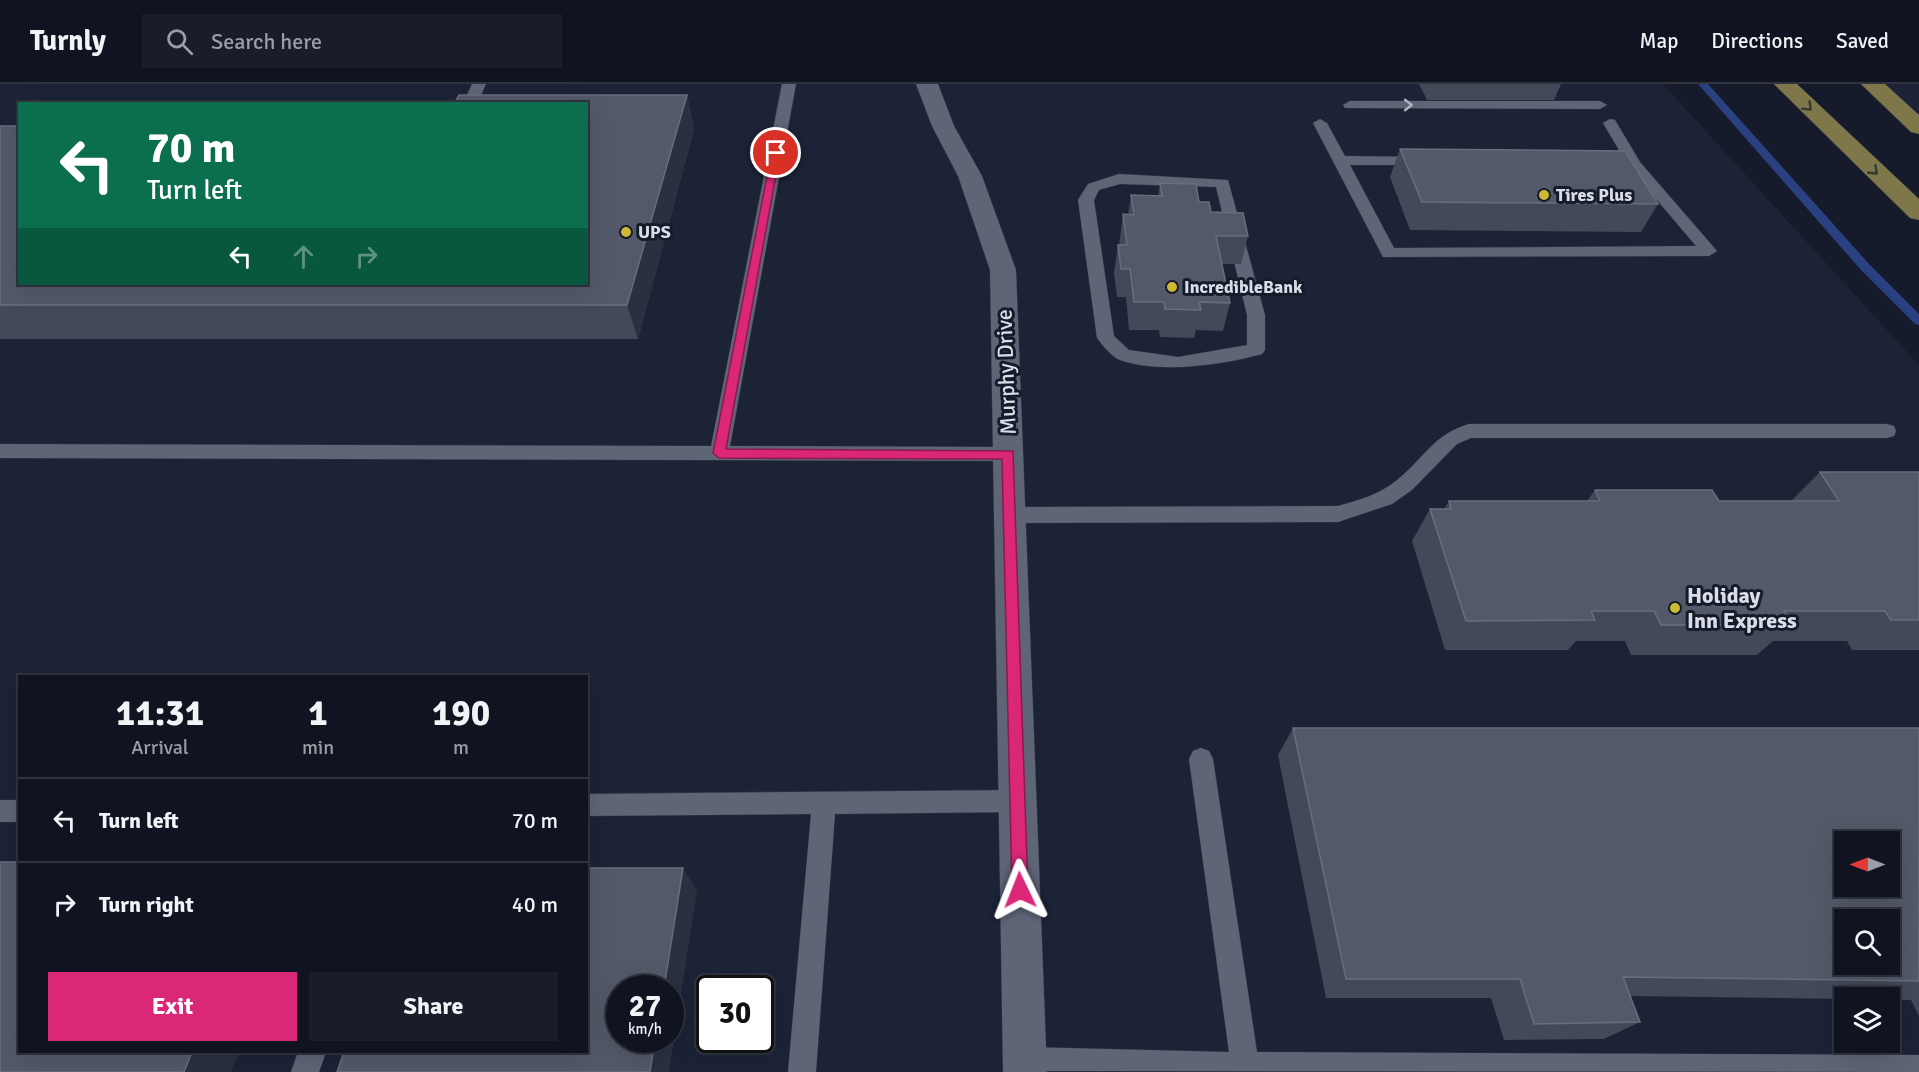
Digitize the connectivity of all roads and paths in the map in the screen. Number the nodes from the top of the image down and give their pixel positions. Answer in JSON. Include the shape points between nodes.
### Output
{"nodes":[{"id":1,"x":479,"y":84,"type":"edge"},
{"id":2,"x":789,"y":84,"type":"edge"},
{"id":3,"x":927,"y":84,"type":"edge"},
{"id":4,"x":1785,"y":84,"type":"edge"},
{"id":5,"x":1872,"y":84,"type":"edge"},
{"id":6,"x":471,"y":102,"type":"edge"},
{"id":7,"x":1350,"y":105,"type":"dead end"},
{"id":8,"x":1600,"y":105,"type":"dead end"},
{"id":9,"x":1320,"y":123,"type":"dead end"},
{"id":10,"x":1610,"y":123,"type":"dead end"},
{"id":11,"x":1919,"y":127,"type":"edge"},
{"id":12,"x":1338,"y":160,"type":"junction"},
{"id":13,"x":1445,"y":161,"type":"edge"},
{"id":14,"x":1119,"y":179,"type":"joint"},
{"id":15,"x":1919,"y":213,"type":"edge"},
{"id":16,"x":1887,"y":431,"type":"dead end"},
{"id":17,"x":0,"y":451,"type":"edge"},
{"id":18,"x":719,"y":453,"type":"junction"},
{"id":19,"x":1008,"y":454,"type":"junction"},
{"id":20,"x":1010,"y":515,"type":"junction"},
{"id":21,"x":1201,"y":759,"type":"dead end"},
{"id":22,"x":1018,"y":801,"type":"junction"},
{"id":23,"x":824,"y":802,"type":"junction"},
{"id":24,"x":588,"y":805,"type":"edge"},
{"id":25,"x":0,"y":811,"type":"edge"},
{"id":26,"x":18,"y":811,"type":"edge"},
{"id":27,"x":312,"y":1053,"type":"edge"},
{"id":28,"x":1025,"y":1067,"type":"edge"},
{"id":29,"x":1245,"y":1069,"type":"edge"},
{"id":30,"x":1919,"y":1069,"type":"edge"},
{"id":31,"x":305,"y":1072,"type":"edge"},
{"id":32,"x":802,"y":1072,"type":"edge"}],
"edges":[{"from":1,"to":6,"type":"lane"},
{"from":2,"to":18,"type":"lane"},
{"from":3,"to":19,"type":"street","name":"Murphy Drive","via":[[943,126],[970,176],[1003,270]]},
{"from":4,"to":15,"type":"main road","one_way":true},
{"from":5,"to":11,"type":"main road"},
{"from":7,"to":8,"type":"lane","one_way":true},
{"from":9,"to":12,"type":"lane"},
{"from":10,"to":12,"type":"lane","via":[[1628,164],[1709,251],[1389,253]]},
{"from":12,"to":13,"type":"lane"},
{"from":14,"to":14,"type":"lane","via":[[1093,186],[1086,200],[1106,338],[1124,355],[1178,363],[1256,350],[1256,315],[1223,183]]},
{"from":16,"to":20,"type":"lane","via":[[1469,431],[1450,439],[1405,485],[1385,499],[1338,514]]},
{"from":17,"to":18,"type":"lane"},
{"from":18,"to":19,"type":"lane"},
{"from":19,"to":20,"type":"street","name":"Murphy Drive"},
{"from":20,"to":22,"type":"street","name":"Murphy Drive"},
{"from":21,"to":29,"type":"lane"},
{"from":22,"to":23,"type":"lane"},
{"from":22,"to":28,"type":"street","name":"Murphy Drive"},
{"from":23,"to":24,"type":"lane"},
{"from":23,"to":32,"type":"lane"},
{"from":25,"to":26,"type":"lane"},
{"from":27,"to":31,"type":"lane"},
{"from":28,"to":29,"type":"lane"},
{"from":29,"to":30,"type":"lane"}]}
